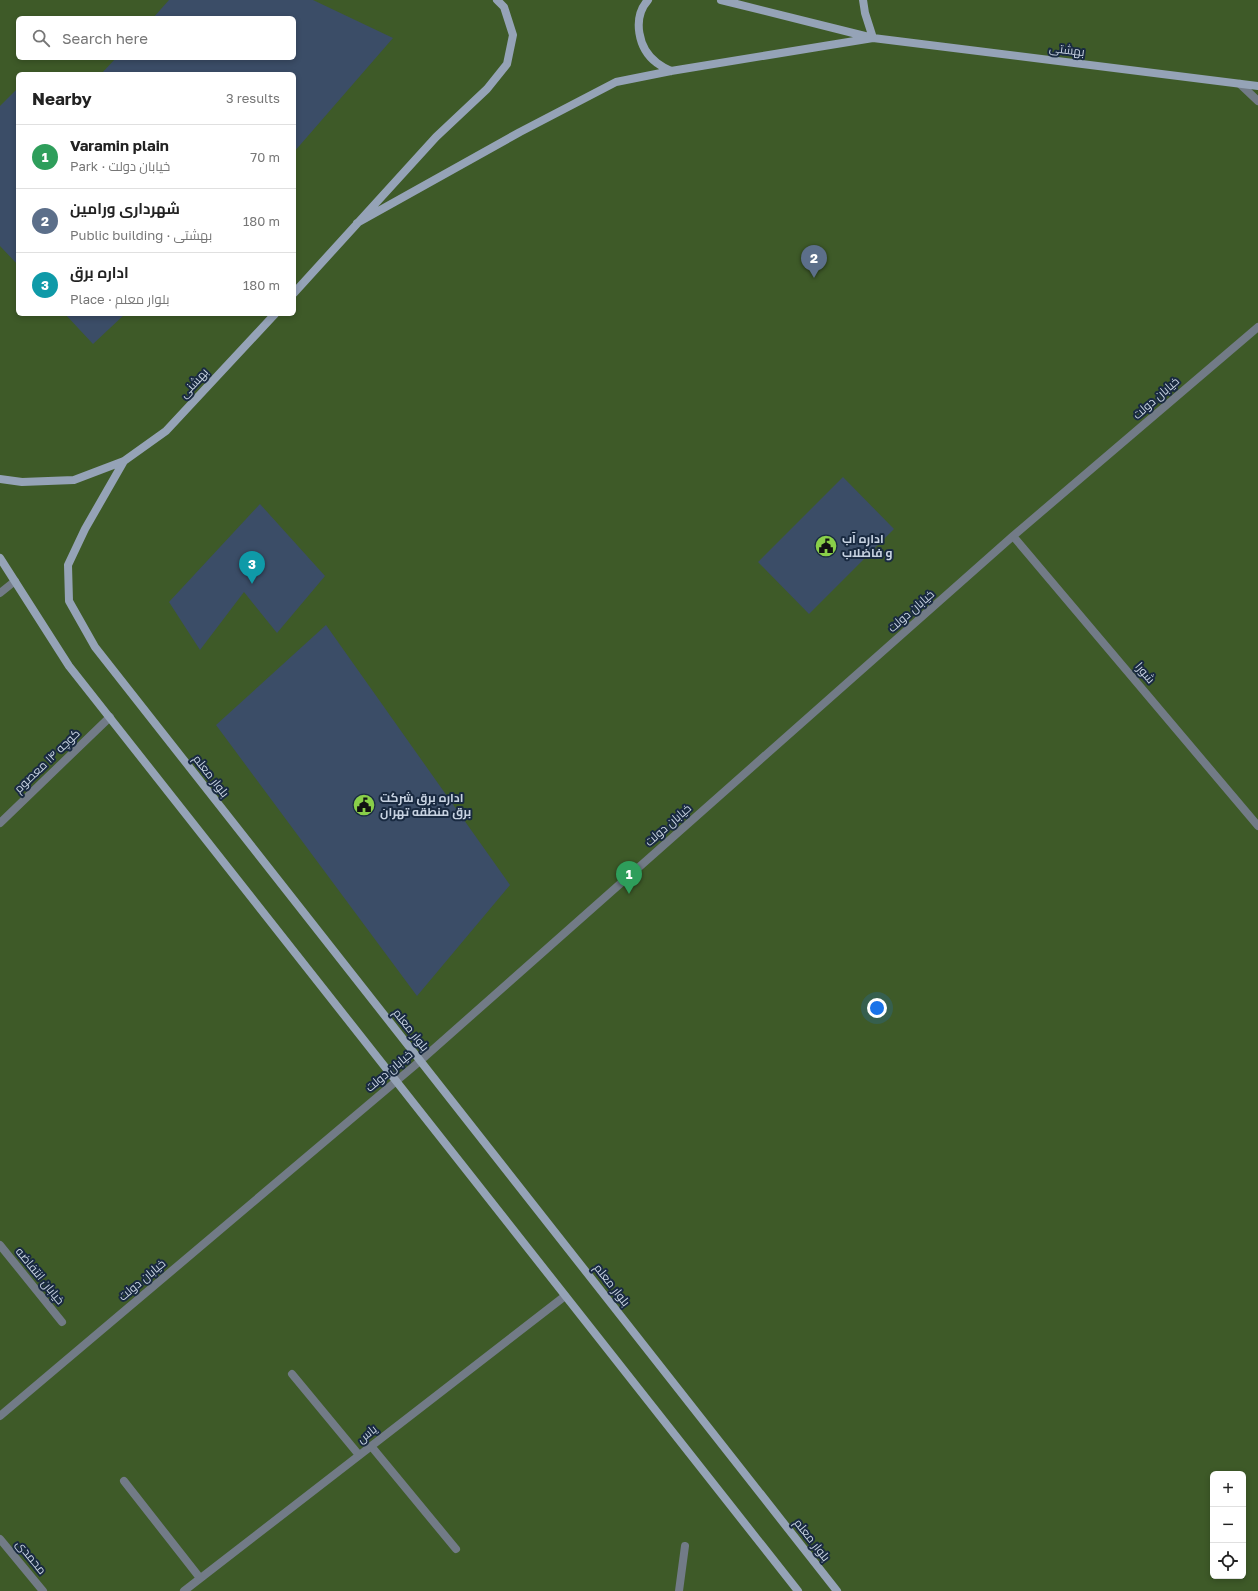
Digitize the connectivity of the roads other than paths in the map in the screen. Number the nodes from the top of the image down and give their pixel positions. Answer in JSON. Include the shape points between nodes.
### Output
{"nodes":[{"id":1,"x":497,"y":0,"type":"edge"},
{"id":2,"x":648,"y":0,"type":"edge"},
{"id":3,"x":721,"y":0,"type":"edge"},
{"id":4,"x":863,"y":0,"type":"edge"},
{"id":5,"x":873,"y":38,"type":"junction"},
{"id":6,"x":671,"y":71,"type":"junction"},
{"id":7,"x":1240,"y":84,"type":"junction"},
{"id":8,"x":1258,"y":86,"type":"edge"},
{"id":9,"x":1258,"y":101,"type":"edge"},
{"id":10,"x":357,"y":223,"type":"junction"},
{"id":11,"x":296,"y":291,"type":"edge"},
{"id":12,"x":273,"y":316,"type":"edge"},
{"id":13,"x":1258,"y":327,"type":"edge"},
{"id":14,"x":124,"y":461,"type":"junction"},
{"id":15,"x":0,"y":480,"type":"edge"},
{"id":16,"x":1014,"y":536,"type":"junction"},
{"id":17,"x":0,"y":558,"type":"edge"},
{"id":18,"x":15,"y":581,"type":"junction"},
{"id":19,"x":0,"y":593,"type":"edge"},
{"id":20,"x":110,"y":717,"type":"junction"},
{"id":21,"x":0,"y":822,"type":"edge"},
{"id":22,"x":1258,"y":826,"type":"edge"},
{"id":23,"x":420,"y":1061,"type":"junction"},
{"id":24,"x":396,"y":1081,"type":"junction"},
{"id":25,"x":0,"y":1245,"type":"edge"},
{"id":26,"x":565,"y":1296,"type":"junction"},
{"id":27,"x":62,"y":1322,"type":"dead end"},
{"id":28,"x":292,"y":1374,"type":"dead end"},
{"id":29,"x":0,"y":1416,"type":"edge"},
{"id":30,"x":371,"y":1446,"type":"junction"},
{"id":31,"x":359,"y":1455,"type":"junction"},
{"id":32,"x":124,"y":1481,"type":"dead end"},
{"id":33,"x":0,"y":1538,"type":"edge"},
{"id":34,"x":685,"y":1546,"type":"dead end"},
{"id":35,"x":456,"y":1549,"type":"dead end"},
{"id":36,"x":200,"y":1578,"type":"junction"},
{"id":37,"x":43,"y":1591,"type":"edge"},
{"id":38,"x":184,"y":1591,"type":"edge"},
{"id":39,"x":678,"y":1591,"type":"edge"},
{"id":40,"x":798,"y":1591,"type":"edge"},
{"id":41,"x":837,"y":1591,"type":"edge"}],
"edges":[{"from":1,"to":10,"type":"main road","via":[[504,8],[513,35],[507,64],[487,89],[436,136]]},
{"from":2,"to":6,"type":"main road","via":[[639,18],[639,35],[645,51],[656,63]]},
{"from":3,"to":5,"type":"main road"},
{"from":4,"to":5,"type":"main road"},
{"from":5,"to":6,"type":"main road"},
{"from":5,"to":7,"type":"main road","name":"بهشتی"},
{"from":6,"to":10,"type":"main road","via":[[616,82]]},
{"from":7,"to":8,"type":"main road","name":"بهشتی"},
{"from":7,"to":9,"type":"street"},
{"from":10,"to":11,"type":"main road"},
{"from":12,"to":14,"type":"main road","name":"بهشنی","via":[[166,431]]},
{"from":13,"to":16,"type":"street","name":"خیابان دولت"},
{"from":14,"to":15,"type":"main road","via":[[74,480]]},
{"from":14,"to":23,"type":"main road","name":"بلوار معلم","via":[[68,564],[69,601],[95,647]]},
{"from":16,"to":22,"type":"street","name":"شورا"},
{"from":16,"to":23,"type":"street","name":"خیابان دولت"},
{"from":17,"to":18,"type":"main road"},
{"from":18,"to":19,"type":"street"},
{"from":18,"to":20,"type":"main road","via":[[69,666]]},
{"from":20,"to":21,"type":"street","name":"کوچه ۱۴ معصوم"},
{"from":20,"to":24,"type":"main road"},
{"from":23,"to":24,"type":"street","name":"خیابان دولت"},
{"from":23,"to":41,"type":"main road","name":"بلوار معلم"},
{"from":24,"to":26,"type":"main road"},
{"from":24,"to":29,"type":"street","name":"خیابان دولت"},
{"from":25,"to":27,"type":"street","name":"خیابان انتفاضه"},
{"from":26,"to":30,"type":"street","name":"یاس"},
{"from":26,"to":40,"type":"main road"},
{"from":28,"to":31,"type":"street"},
{"from":30,"to":31,"type":"street","name":"یاس"},
{"from":30,"to":35,"type":"street"},
{"from":31,"to":36,"type":"street","name":"یاس"},
{"from":32,"to":36,"type":"street"},
{"from":33,"to":37,"type":"street","name":"محمدی"},
{"from":34,"to":39,"type":"street"},
{"from":36,"to":38,"type":"street","name":"یاس"}]}
